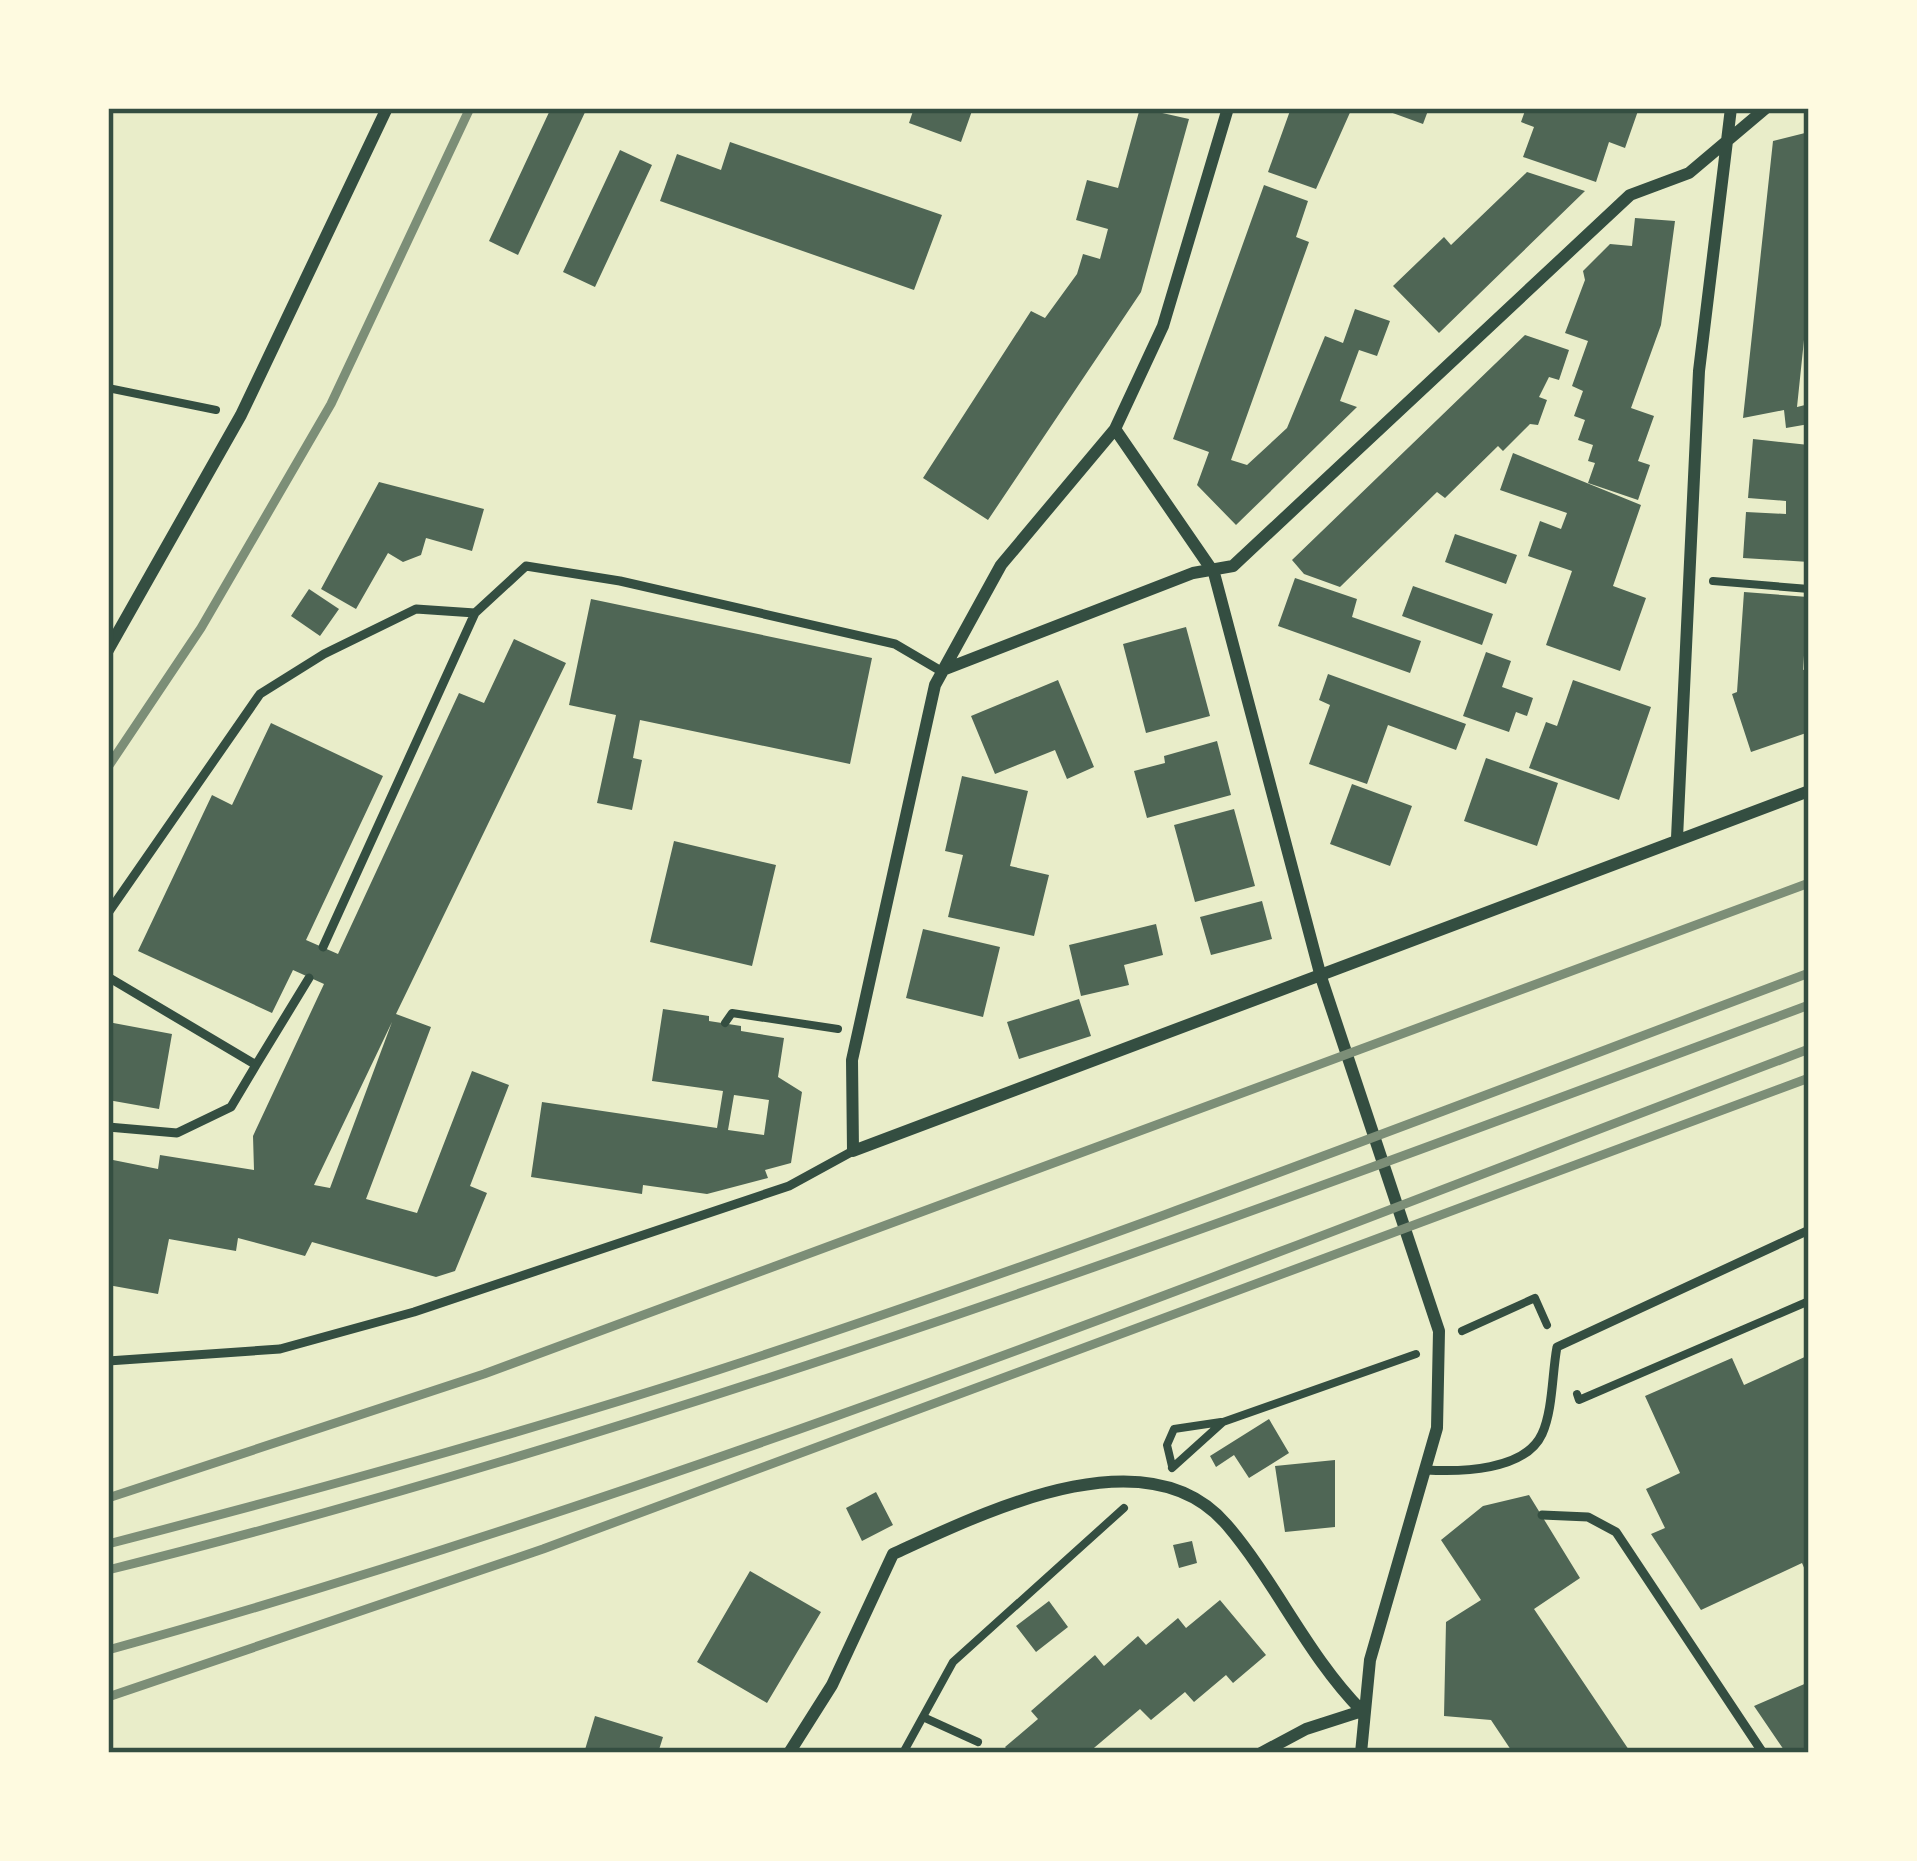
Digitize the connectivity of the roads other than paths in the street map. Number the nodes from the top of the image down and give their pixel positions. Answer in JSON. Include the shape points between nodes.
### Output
{"nodes":[{"id":1,"x":387,"y":108,"type":"edge"},
{"id":2,"x":1228,"y":108,"type":"edge"},
{"id":3,"x":1731,"y":108,"type":"edge"},
{"id":4,"x":1766,"y":108,"type":"edge"},
{"id":5,"x":1724,"y":145,"type":"junction"},
{"id":6,"x":1115,"y":430,"type":"junction"},
{"id":7,"x":1214,"y":573,"type":"junction"},
{"id":8,"x":475,"y":613,"type":"junction"},
{"id":9,"x":108,"y":650,"type":"edge"},
{"id":10,"x":941,"y":671,"type":"junction"},
{"id":11,"x":1809,"y":791,"type":"edge"},
{"id":12,"x":1678,"y":838,"type":"junction"},
{"id":13,"x":108,"y":913,"type":"edge"},
{"id":14,"x":323,"y":947,"type":"dead end"},
{"id":15,"x":108,"y":977,"type":"edge"},
{"id":16,"x":1321,"y":977,"type":"junction"},
{"id":17,"x":309,"y":978,"type":"dead end"},
{"id":18,"x":256,"y":1065,"type":"junction"},
{"id":19,"x":108,"y":1127,"type":"edge"},
{"id":20,"x":854,"y":1151,"type":"junction"},
{"id":21,"x":1809,"y":1230,"type":"edge"},
{"id":22,"x":108,"y":1360,"type":"edge"},
{"id":23,"x":1426,"y":1470,"type":"junction"},
{"id":24,"x":1542,"y":1515,"type":"dead end"},
{"id":25,"x":1362,"y":1711,"type":"junction"},
{"id":26,"x":789,"y":1753,"type":"edge"},
{"id":27,"x":1261,"y":1753,"type":"edge"},
{"id":28,"x":1361,"y":1753,"type":"edge"},
{"id":29,"x":1762,"y":1753,"type":"edge"}],
"edges":[{"from":1,"to":9,"type":"street","via":[[241,415]]},
{"from":2,"to":6,"type":"street","via":[[1163,326]]},
{"from":3,"to":5,"type":"street"},
{"from":4,"to":5,"type":"street"},
{"from":5,"to":7,"type":"street","via":[[1689,173],[1630,196],[1233,566]]},
{"from":5,"to":12,"type":"street","via":[[1700,371]]},
{"from":6,"to":7,"type":"street"},
{"from":6,"to":10,"type":"street","via":[[1001,565]]},
{"from":7,"to":10,"type":"street","via":[[1193,573]]},
{"from":7,"to":16,"type":"street"},
{"from":8,"to":10,"type":"lane","via":[[526,566],[895,644]]},
{"from":8,"to":13,"type":"lane","via":[[416,609],[260,694]]},
{"from":8,"to":14,"type":"lane"},
{"from":10,"to":20,"type":"street","via":[[857,1032]]},
{"from":11,"to":12,"type":"street"},
{"from":12,"to":16,"type":"street"},
{"from":15,"to":18,"type":"lane"},
{"from":16,"to":20,"type":"street"},
{"from":16,"to":23,"type":"street","via":[[1441,1342]]},
{"from":17,"to":18,"type":"lane"},
{"from":18,"to":19,"type":"lane","via":[[231,1107],[177,1133]]},
{"from":20,"to":22,"type":"lane","via":[[775,1190],[325,1337],[280,1349]]},
{"from":21,"to":23,"type":"lane","via":[[1557,1347],[1542,1436],[1519,1458]]},
{"from":23,"to":25,"type":"street"},
{"from":24,"to":29,"type":"lane","via":[[1588,1517],[1616,1532]]},
{"from":25,"to":26,"type":"street","via":[[1323,1672],[1226,1523],[1199,1500],[1102,1481],[1000,1505],[893,1554],[832,1685]]},
{"from":25,"to":27,"type":"street"},
{"from":25,"to":28,"type":"street"}]}
